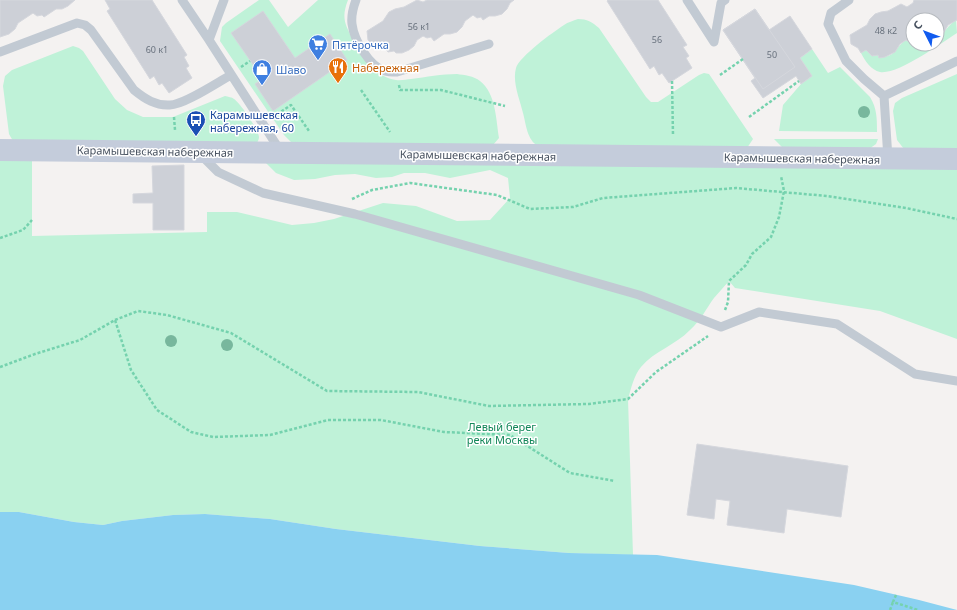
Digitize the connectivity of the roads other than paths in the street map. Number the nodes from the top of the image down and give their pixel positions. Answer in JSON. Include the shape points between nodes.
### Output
{"nodes":[{"id":1,"x":182,"y":0,"type":"edge"},
{"id":2,"x":225,"y":0,"type":"edge"},
{"id":3,"x":356,"y":0,"type":"edge"},
{"id":4,"x":687,"y":0,"type":"edge"},
{"id":5,"x":849,"y":0,"type":"edge"},
{"id":6,"x":721,"y":1,"type":"edge"},
{"id":7,"x":209,"y":40,"type":"junction"},
{"id":8,"x":489,"y":44,"type":"dead end"},
{"id":9,"x":0,"y":52,"type":"edge"},
{"id":10,"x":957,"y":61,"type":"edge"},
{"id":11,"x":231,"y":75,"type":"junction"},
{"id":12,"x":884,"y":96,"type":"junction"},
{"id":13,"x":0,"y":150,"type":"edge"},
{"id":14,"x":198,"y":152,"type":"junction"},
{"id":15,"x":282,"y":153,"type":"junction"},
{"id":16,"x":888,"y":159,"type":"junction"},
{"id":17,"x":957,"y":159,"type":"edge"},
{"id":18,"x":957,"y":381,"type":"edge"}],
"edges":[{"from":1,"to":7,"type":"lane"},
{"from":2,"to":7,"type":"lane"},
{"from":3,"to":8,"type":"lane","via":[[352,10],[352,24],[358,45],[371,61],[383,70],[397,72]]},
{"from":4,"to":6,"type":"lane","via":[[714,42]]},
{"from":5,"to":12,"type":"lane","via":[[831,13],[828,24],[846,61]]},
{"from":7,"to":11,"type":"lane"},
{"from":9,"to":11,"type":"lane","via":[[77,23],[91,30],[134,90],[156,104],[173,105],[192,98]]},
{"from":10,"to":12,"type":"lane"},
{"from":11,"to":15,"type":"lane"},
{"from":12,"to":16,"type":"lane"},
{"from":13,"to":14,"type":"street","name":"Карамышевская набережная"},
{"from":14,"to":15,"type":"street","name":"Карамышевская набережная"},
{"from":14,"to":18,"type":"lane","via":[[218,172],[263,193],[334,208],[639,295],[721,327],[759,312],[837,324],[915,374]]},
{"from":15,"to":16,"type":"street","name":"Карамышевская набережная"},
{"from":16,"to":17,"type":"street","name":"Карамышевская набережная"}]}
